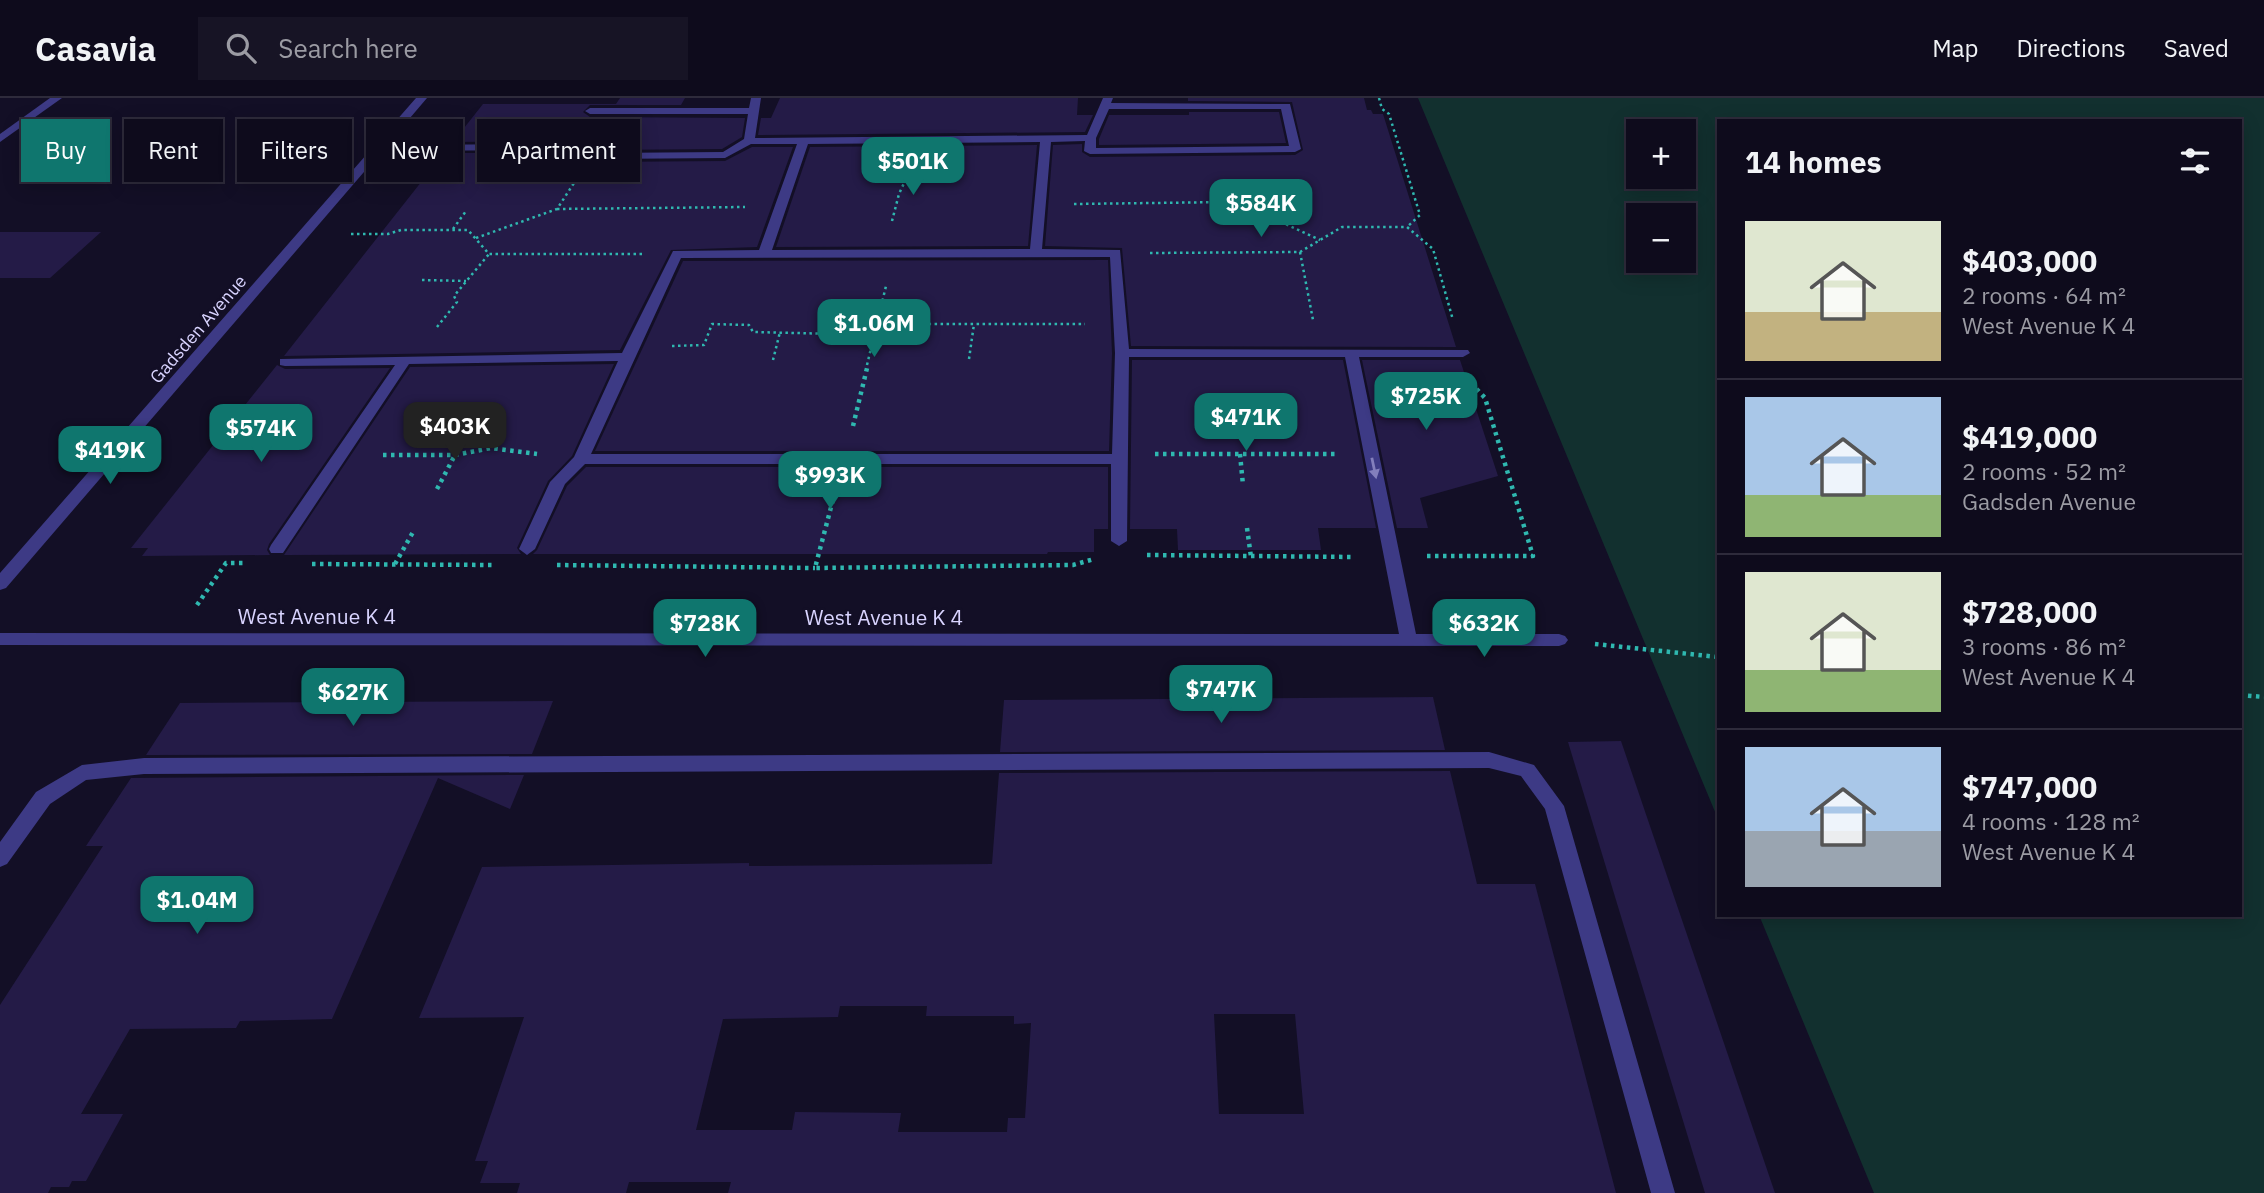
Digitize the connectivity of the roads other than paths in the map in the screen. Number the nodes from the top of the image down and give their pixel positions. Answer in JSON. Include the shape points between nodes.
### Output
{"nodes":[{"id":1,"x":57,"y":98,"type":"edge"},
{"id":2,"x":422,"y":98,"type":"edge"},
{"id":3,"x":756,"y":98,"type":"edge"},
{"id":4,"x":1295,"y":98,"type":"edge"},
{"id":5,"x":1107,"y":102,"type":"edge"},
{"id":6,"x":1286,"y":106,"type":"junction"},
{"id":7,"x":590,"y":111,"type":"dead end"},
{"id":8,"x":754,"y":111,"type":"junction"},
{"id":9,"x":404,"y":119,"type":"edge"},
{"id":10,"x":1091,"y":138,"type":"junction"},
{"id":11,"x":0,"y":139,"type":"edge"},
{"id":12,"x":1046,"y":140,"type":"junction"},
{"id":13,"x":748,"y":141,"type":"junction"},
{"id":14,"x":803,"y":141,"type":"junction"},
{"id":15,"x":463,"y":147,"type":"edge"},
{"id":16,"x":366,"y":164,"type":"edge"},
{"id":17,"x":1036,"y":253,"type":"junction"},
{"id":18,"x":764,"y":254,"type":"junction"},
{"id":19,"x":630,"y":351,"type":"junction"},
{"id":20,"x":1122,"y":353,"type":"junction"},
{"id":21,"x":1351,"y":353,"type":"junction"},
{"id":22,"x":1463,"y":353,"type":"dead end"},
{"id":23,"x":405,"y":360,"type":"junction"},
{"id":24,"x":285,"y":362,"type":"dead end"},
{"id":25,"x":1119,"y":456,"type":"junction"},
{"id":26,"x":581,"y":459,"type":"junction"},
{"id":27,"x":1119,"y":541,"type":"dead end"},
{"id":28,"x":277,"y":549,"type":"dead end"},
{"id":29,"x":527,"y":549,"type":"dead end"},
{"id":30,"x":0,"y":583,"type":"edge"},
{"id":31,"x":0,"y":639,"type":"edge"},
{"id":32,"x":1409,"y":640,"type":"junction"},
{"id":33,"x":1559,"y":640,"type":"road end"},
{"id":34,"x":0,"y":858,"type":"edge"},
{"id":35,"x":1663,"y":1193,"type":"edge"}],
"edges":[{"from":1,"to":11,"type":"street"},
{"from":2,"to":9,"type":"street","name":"Gadsden Avenue"},
{"from":3,"to":8,"type":"street"},
{"from":4,"to":6,"type":"street"},
{"from":5,"to":6,"type":"street"},
{"from":5,"to":10,"type":"street"},
{"from":6,"to":10,"type":"street","via":[[1295,149],[1090,150]]},
{"from":7,"to":8,"type":"street"},
{"from":8,"to":13,"type":"street"},
{"from":10,"to":12,"type":"street"},
{"from":12,"to":14,"type":"street"},
{"from":12,"to":17,"type":"street"},
{"from":13,"to":14,"type":"street"},
{"from":13,"to":15,"type":"street","via":[[725,155],[602,156],[558,147]]},
{"from":14,"to":18,"type":"street"},
{"from":16,"to":30,"type":"street","name":"Gadsden Avenue"},
{"from":17,"to":18,"type":"street"},
{"from":17,"to":20,"type":"street","via":[[1116,253]]},
{"from":18,"to":19,"type":"street","via":[[677,254]]},
{"from":19,"to":23,"type":"street"},
{"from":19,"to":26,"type":"street"},
{"from":20,"to":21,"type":"street"},
{"from":20,"to":25,"type":"street"},
{"from":21,"to":22,"type":"street"},
{"from":21,"to":32,"type":"street","one_way":true},
{"from":23,"to":24,"type":"street"},
{"from":23,"to":28,"type":"street"},
{"from":25,"to":26,"type":"street"},
{"from":25,"to":27,"type":"street"},
{"from":26,"to":29,"type":"street","via":[[558,482]]},
{"from":31,"to":32,"type":"street","name":"West Avenue K 4"},
{"from":32,"to":33,"type":"street","name":"West Avenue K 4"},
{"from":34,"to":35,"type":"street","via":[[43,798],[82,773],[144,766],[1489,760],[1527,770],[1554,806]]}]}
